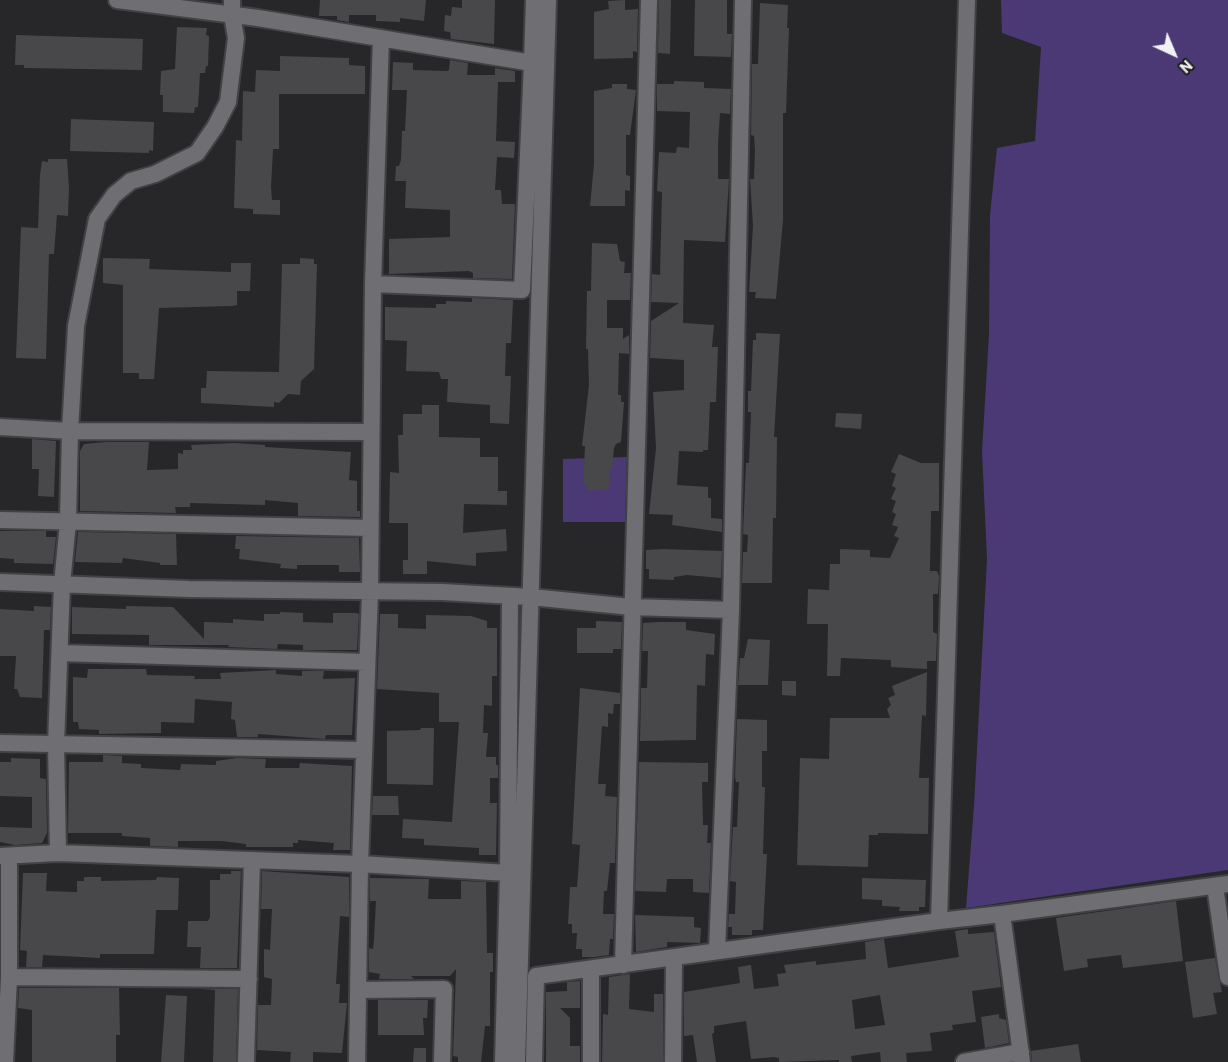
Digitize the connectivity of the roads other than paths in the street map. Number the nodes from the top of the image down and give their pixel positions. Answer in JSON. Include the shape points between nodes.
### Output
{"nodes":[{"id":1,"x":117,"y":0,"type":"edge"},
{"id":2,"x":534,"y":0,"type":"edge"},
{"id":3,"x":548,"y":0,"type":"edge"},
{"id":4,"x":649,"y":0,"type":"edge"},
{"id":5,"x":743,"y":0,"type":"edge"},
{"id":6,"x":967,"y":0,"type":"edge"},
{"id":7,"x":232,"y":8,"type":"edge"},
{"id":8,"x":381,"y":38,"type":"junction"},
{"id":9,"x":532,"y":63,"type":"junction"},
{"id":10,"x":373,"y":284,"type":"junction"},
{"id":11,"x":0,"y":427,"type":"edge"},
{"id":12,"x":70,"y":431,"type":"junction"},
{"id":13,"x":371,"y":432,"type":"junction"},
{"id":14,"x":0,"y":520,"type":"edge"},
{"id":15,"x":68,"y":522,"type":"junction"},
{"id":16,"x":370,"y":528,"type":"junction"},
{"id":17,"x":0,"y":582,"type":"edge"},
{"id":18,"x":62,"y":584,"type":"junction"},
{"id":19,"x":370,"y":592,"type":"junction"},
{"id":20,"x":510,"y":596,"type":"junction"},
{"id":21,"x":531,"y":597,"type":"junction"},
{"id":22,"x":631,"y":607,"type":"junction"},
{"id":23,"x":731,"y":610,"type":"junction"},
{"id":24,"x":60,"y":653,"type":"junction"},
{"id":25,"x":367,"y":662,"type":"junction"},
{"id":26,"x":0,"y":743,"type":"edge"},
{"id":27,"x":56,"y":744,"type":"junction"},
{"id":28,"x":363,"y":750,"type":"junction"},
{"id":29,"x":58,"y":854,"type":"junction"},
{"id":30,"x":4,"y":856,"type":"edge"},
{"id":31,"x":252,"y":861,"type":"junction"},
{"id":32,"x":360,"y":864,"type":"junction"},
{"id":33,"x":508,"y":873,"type":"junction"},
{"id":34,"x":1222,"y":885,"type":"edge"},
{"id":35,"x":1002,"y":914,"type":"junction"},
{"id":36,"x":939,"y":921,"type":"junction"},
{"id":37,"x":717,"y":950,"type":"junction"},
{"id":38,"x":674,"y":959,"type":"junction"},
{"id":39,"x":623,"y":965,"type":"junction"},
{"id":40,"x":591,"y":970,"type":"junction"},
{"id":41,"x":1228,"y":973,"type":"edge"},
{"id":42,"x":9,"y":978,"type":"junction"},
{"id":43,"x":249,"y":979,"type":"junction"},
{"id":44,"x":360,"y":990,"type":"junction"},
{"id":45,"x":1022,"y":1057,"type":"edge"},
{"id":46,"x":5,"y":1062,"type":"edge"},
{"id":47,"x":246,"y":1062,"type":"edge"},
{"id":48,"x":357,"y":1062,"type":"edge"},
{"id":49,"x":442,"y":1062,"type":"edge"},
{"id":50,"x":503,"y":1062,"type":"edge"},
{"id":51,"x":517,"y":1062,"type":"edge"},
{"id":52,"x":534,"y":1062,"type":"edge"},
{"id":53,"x":591,"y":1062,"type":"edge"},
{"id":54,"x":673,"y":1062,"type":"edge"},
{"id":55,"x":964,"y":1062,"type":"edge"}],
"edges":[{"from":1,"to":7,"type":"street"},
{"from":2,"to":9,"type":"street"},
{"from":3,"to":21,"type":"street"},
{"from":4,"to":22,"type":"street"},
{"from":5,"to":23,"type":"street"},
{"from":6,"to":36,"type":"street"},
{"from":7,"to":8,"type":"street"},
{"from":7,"to":12,"type":"street","via":[[236,38],[228,102],[215,127],[197,153],[131,181],[114,195],[96,219],[76,326]]},
{"from":8,"to":9,"type":"street"},
{"from":8,"to":10,"type":"street"},
{"from":9,"to":10,"type":"street","via":[[522,290]]},
{"from":10,"to":13,"type":"street"},
{"from":11,"to":12,"type":"street"},
{"from":12,"to":13,"type":"street"},
{"from":12,"to":15,"type":"street"},
{"from":13,"to":16,"type":"street"},
{"from":14,"to":15,"type":"street"},
{"from":15,"to":16,"type":"street"},
{"from":15,"to":18,"type":"street"},
{"from":16,"to":19,"type":"street"},
{"from":17,"to":18,"type":"street"},
{"from":18,"to":19,"type":"street"},
{"from":18,"to":24,"type":"street"},
{"from":19,"to":20,"type":"street"},
{"from":19,"to":25,"type":"street"},
{"from":20,"to":21,"type":"street"},
{"from":20,"to":33,"type":"street"},
{"from":21,"to":22,"type":"street"},
{"from":21,"to":51,"type":"street"},
{"from":22,"to":23,"type":"street"},
{"from":22,"to":39,"type":"street"},
{"from":23,"to":37,"type":"street"},
{"from":24,"to":25,"type":"street"},
{"from":24,"to":27,"type":"street"},
{"from":25,"to":28,"type":"street"},
{"from":26,"to":27,"type":"street"},
{"from":27,"to":28,"type":"street"},
{"from":27,"to":29,"type":"street"},
{"from":28,"to":32,"type":"street"},
{"from":29,"to":30,"type":"street"},
{"from":29,"to":31,"type":"street"},
{"from":30,"to":42,"type":"street"},
{"from":31,"to":32,"type":"street"},
{"from":31,"to":43,"type":"street"},
{"from":32,"to":33,"type":"street"},
{"from":32,"to":44,"type":"street"},
{"from":33,"to":50,"type":"street"},
{"from":34,"to":35,"type":"street"},
{"from":34,"to":41,"type":"street"},
{"from":35,"to":36,"type":"street"},
{"from":35,"to":45,"type":"street"},
{"from":36,"to":37,"type":"street"},
{"from":37,"to":38,"type":"street"},
{"from":38,"to":39,"type":"street"},
{"from":38,"to":54,"type":"street"},
{"from":39,"to":40,"type":"street"},
{"from":40,"to":52,"type":"street","via":[[536,976]]},
{"from":40,"to":53,"type":"street"},
{"from":42,"to":43,"type":"street"},
{"from":42,"to":46,"type":"street"},
{"from":43,"to":47,"type":"street"},
{"from":44,"to":48,"type":"street"},
{"from":44,"to":49,"type":"street","via":[[444,989]]},
{"from":45,"to":55,"type":"street"}]}
